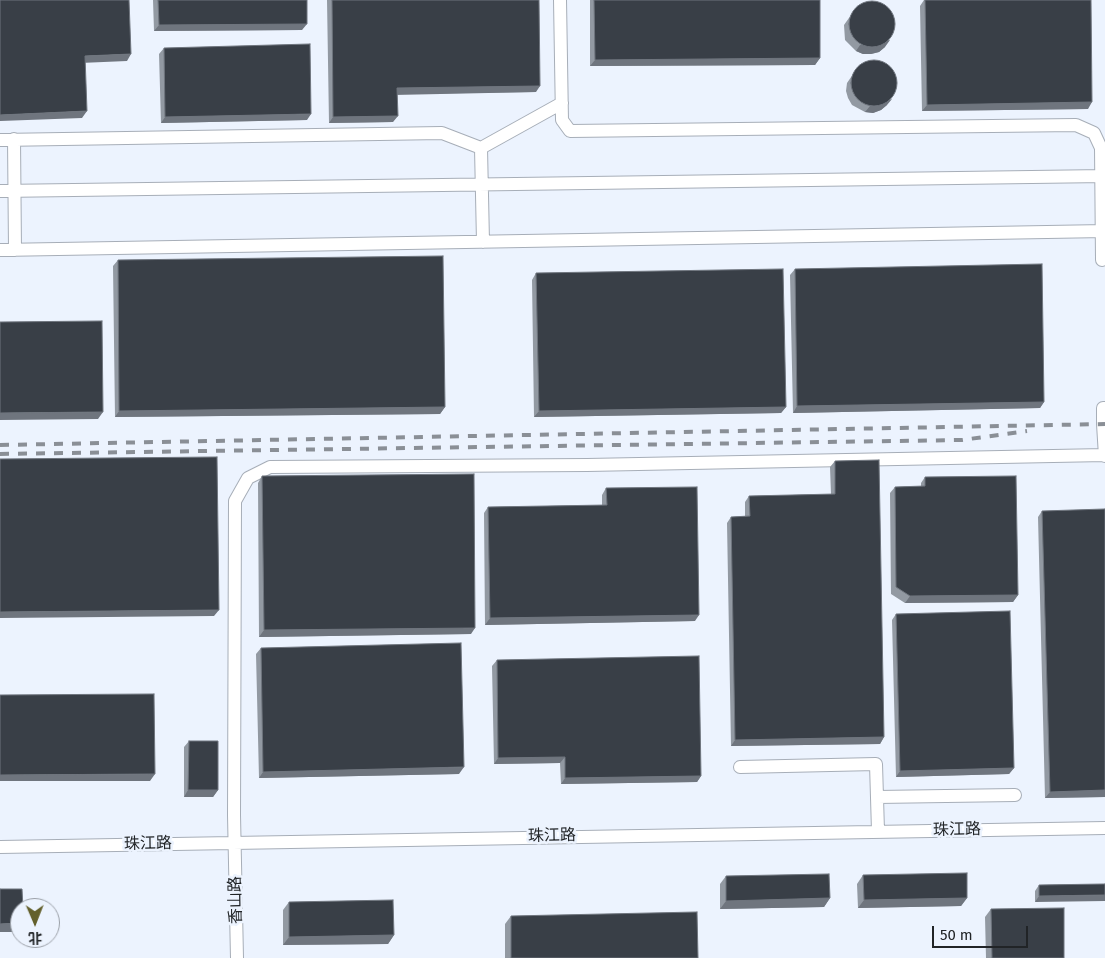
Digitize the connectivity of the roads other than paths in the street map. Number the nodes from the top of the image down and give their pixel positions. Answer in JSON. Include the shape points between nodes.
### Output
{"nodes":[{"id":1,"x":560,"y":0,"type":"edge"},
{"id":2,"x":562,"y":103,"type":"junction"},
{"id":3,"x":0,"y":140,"type":"edge"},
{"id":4,"x":14,"y":140,"type":"junction"},
{"id":5,"x":481,"y":148,"type":"junction"},
{"id":6,"x":1103,"y":176,"type":"edge"},
{"id":7,"x":481,"y":185,"type":"junction"},
{"id":8,"x":14,"y":191,"type":"junction"},
{"id":9,"x":0,"y":192,"type":"edge"},
{"id":10,"x":1103,"y":232,"type":"edge"},
{"id":11,"x":483,"y":242,"type":"junction"},
{"id":12,"x":0,"y":250,"type":"edge"},
{"id":13,"x":15,"y":250,"type":"junction"},
{"id":14,"x":1102,"y":260,"type":"dead end"},
{"id":15,"x":1105,"y":408,"type":"edge"},
{"id":16,"x":1105,"y":456,"type":"edge"},
{"id":17,"x":740,"y":767,"type":"dead end"},
{"id":18,"x":1015,"y":795,"type":"dead end"},
{"id":19,"x":877,"y":797,"type":"junction"},
{"id":20,"x":1105,"y":828,"type":"edge"},
{"id":21,"x":878,"y":831,"type":"junction"},
{"id":22,"x":234,"y":842,"type":"junction"},
{"id":23,"x":0,"y":847,"type":"edge"},
{"id":24,"x":237,"y":958,"type":"edge"}],
"edges":[{"from":1,"to":2,"type":"street"},
{"from":2,"to":5,"type":"street"},
{"from":2,"to":6,"type":"street","via":[[562,120],[570,131],[1076,125],[1094,133],[1101,148]]},
{"from":3,"to":4,"type":"street"},
{"from":4,"to":5,"type":"street","via":[[442,133]]},
{"from":4,"to":8,"type":"street"},
{"from":5,"to":7,"type":"street"},
{"from":6,"to":7,"type":"street"},
{"from":6,"to":10,"type":"street"},
{"from":7,"to":8,"type":"street"},
{"from":7,"to":11,"type":"street"},
{"from":8,"to":9,"type":"street"},
{"from":8,"to":13,"type":"street"},
{"from":10,"to":11,"type":"street"},
{"from":10,"to":14,"type":"street"},
{"from":11,"to":13,"type":"street"},
{"from":12,"to":13,"type":"street"},
{"from":15,"to":16,"type":"street"},
{"from":16,"to":22,"type":"street","name":"香山路","via":[[270,467],[248,478],[235,501]]},
{"from":17,"to":19,"type":"street","via":[[876,764]]},
{"from":18,"to":19,"type":"street"},
{"from":19,"to":21,"type":"street"},
{"from":20,"to":21,"type":"street","name":"珠江路"},
{"from":21,"to":22,"type":"street","name":"珠江路"},
{"from":22,"to":23,"type":"street","name":"珠江路"},
{"from":22,"to":24,"type":"street","name":"香山路"}]}
